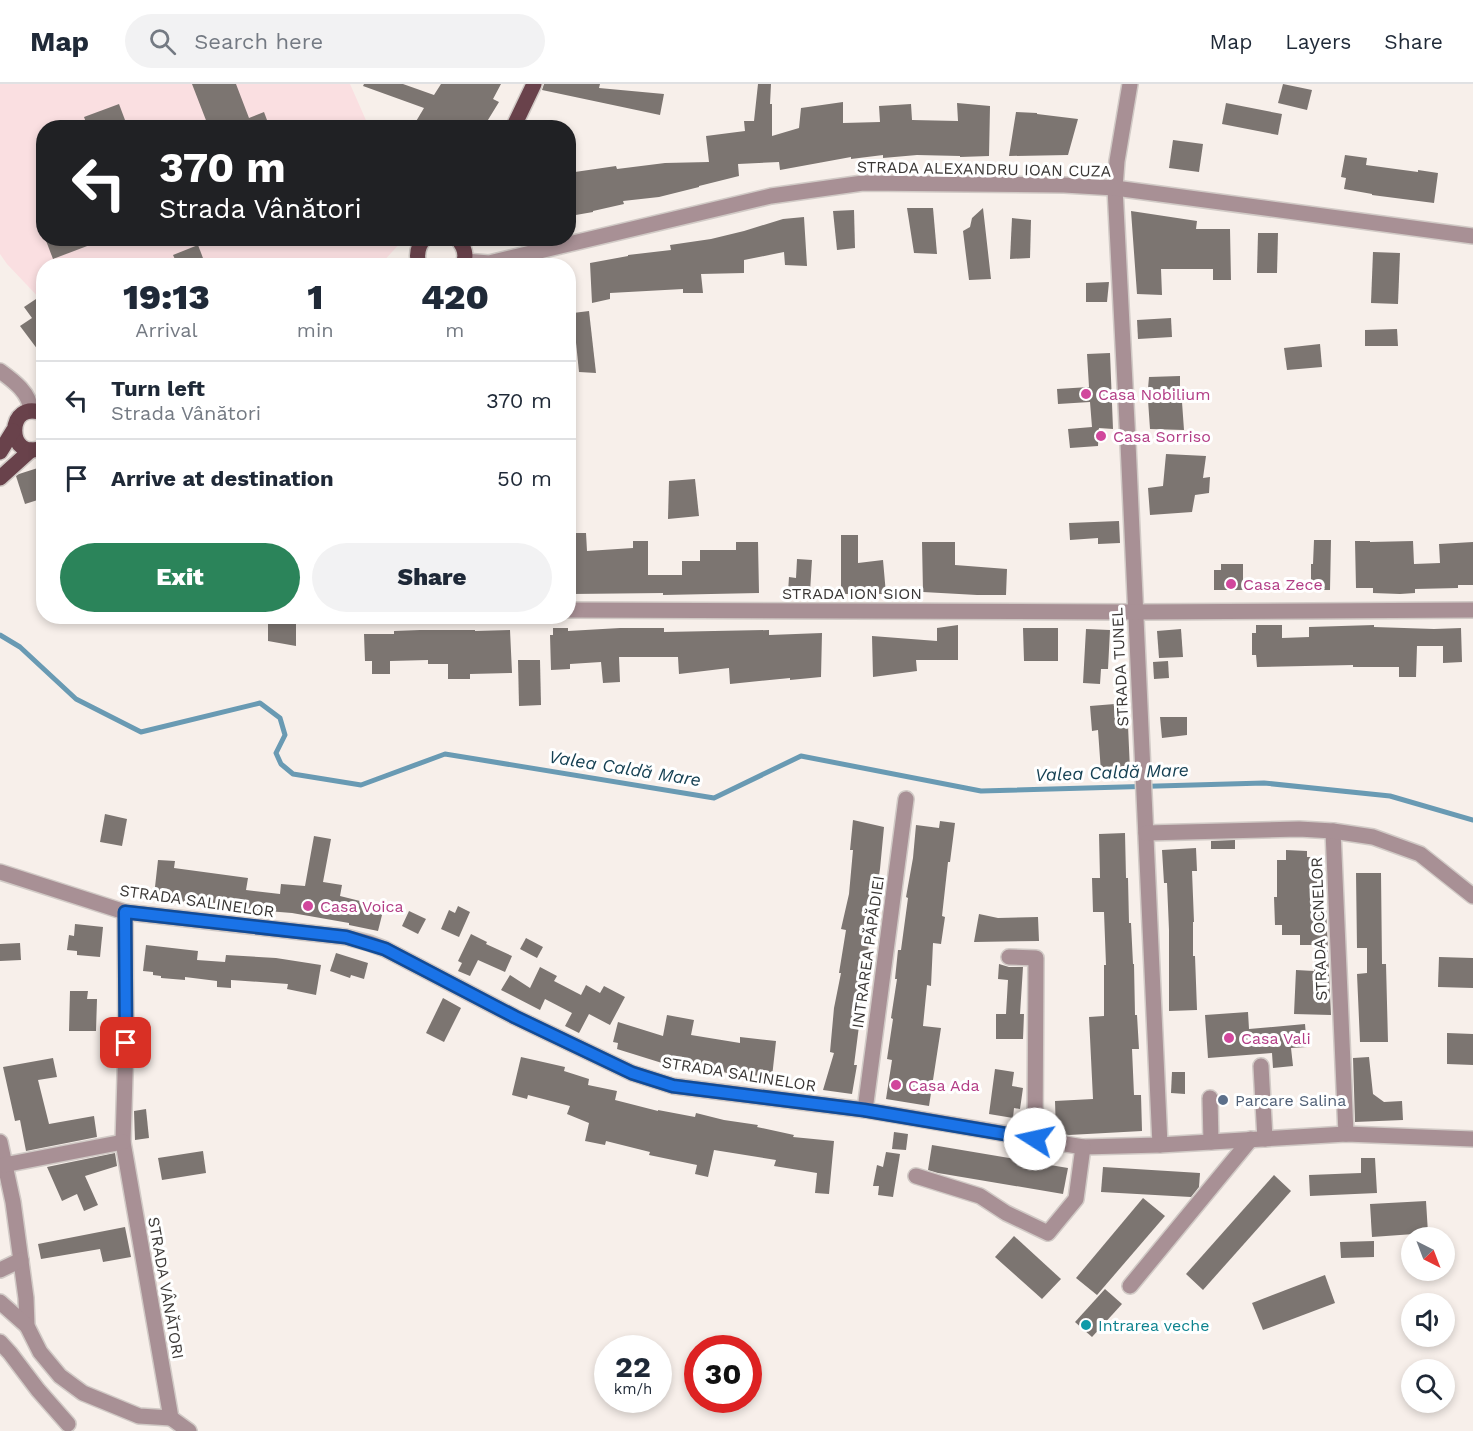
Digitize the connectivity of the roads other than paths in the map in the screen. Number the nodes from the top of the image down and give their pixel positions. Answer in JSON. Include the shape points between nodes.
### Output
{"nodes":[{"id":1,"x":534,"y":84,"type":"edge"},
{"id":2,"x":1130,"y":84,"type":"edge"},
{"id":3,"x":517,"y":120,"type":"edge"},
{"id":4,"x":1115,"y":188,"type":"junction"},
{"id":5,"x":1473,"y":236,"type":"edge"},
{"id":6,"x":576,"y":242,"type":"edge"},
{"id":7,"x":561,"y":246,"type":"edge"},
{"id":8,"x":464,"y":250,"type":"edge"},
{"id":9,"x":479,"y":258,"type":"edge"},
{"id":10,"x":510,"y":258,"type":"edge"},
{"id":11,"x":0,"y":371,"type":"edge"},
{"id":12,"x":36,"y":411,"type":"edge"},
{"id":13,"x":36,"y":412,"type":"edge"},
{"id":14,"x":13,"y":431,"type":"junction"},
{"id":15,"x":36,"y":449,"type":"edge"},
{"id":16,"x":36,"y":450,"type":"edge"},
{"id":17,"x":0,"y":452,"type":"edge"},
{"id":18,"x":0,"y":477,"type":"edge"},
{"id":19,"x":576,"y":610,"type":"edge"},
{"id":20,"x":1473,"y":610,"type":"edge"},
{"id":21,"x":1136,"y":612,"type":"junction"},
{"id":22,"x":906,"y":799,"type":"dead end"},
{"id":23,"x":1333,"y":831,"type":"junction"},
{"id":24,"x":1146,"y":833,"type":"junction"},
{"id":25,"x":0,"y":872,"type":"edge"},
{"id":26,"x":1473,"y":896,"type":"edge"},
{"id":27,"x":125,"y":912,"type":"junction"},
{"id":28,"x":1009,"y":957,"type":"dead end"},
{"id":29,"x":1261,"y":1066,"type":"dead end"},
{"id":30,"x":1210,"y":1098,"type":"dead end"},
{"id":31,"x":864,"y":1110,"type":"junction"},
{"id":32,"x":1346,"y":1134,"type":"junction"},
{"id":33,"x":1035,"y":1139,"type":"junction"},
{"id":34,"x":1258,"y":1139,"type":"junction"},
{"id":35,"x":1473,"y":1139,"type":"edge"},
{"id":36,"x":0,"y":1142,"type":"edge"},
{"id":37,"x":123,"y":1142,"type":"junction"},
{"id":38,"x":1210,"y":1142,"type":"junction"},
{"id":39,"x":1160,"y":1145,"type":"junction"},
{"id":40,"x":1083,"y":1147,"type":"junction"},
{"id":41,"x":4,"y":1164,"type":"junction"},
{"id":42,"x":916,"y":1176,"type":"dead end"},
{"id":43,"x":21,"y":1260,"type":"junction"},
{"id":44,"x":0,"y":1270,"type":"edge"},
{"id":45,"x":1130,"y":1286,"type":"dead end"},
{"id":46,"x":0,"y":1302,"type":"edge"},
{"id":47,"x":27,"y":1326,"type":"junction"},
{"id":48,"x":0,"y":1342,"type":"edge"},
{"id":49,"x":171,"y":1418,"type":"junction"},
{"id":50,"x":68,"y":1424,"type":"dead end"},
{"id":51,"x":189,"y":1431,"type":"edge"}],
"edges":[{"from":1,"to":3,"type":"main road"},
{"from":2,"to":4,"type":"street","name":"STRADA TUNEL"},
{"from":4,"to":5,"type":"street","name":"STRADA ALEXANDRU IOAN CUZA"},
{"from":4,"to":6,"type":"street","name":"STRADA ALEXANDRU IOAN CUZA","via":[[863,183],[771,196]]},
{"from":4,"to":21,"type":"street","name":"STRADA TUNEL"},
{"from":7,"to":10,"type":"street","name":"STRADA ALEXANDRU IOAN CUZA"},
{"from":8,"to":9,"type":"street","name":"STRADA ALEXANDRU IOAN CUZA"},
{"from":11,"to":12,"type":"street","via":[[15,382]]},
{"from":13,"to":14,"type":"main road","via":[[24,413]]},
{"from":14,"to":15,"type":"main road","via":[[18,444]]},
{"from":14,"to":17,"type":"main road"},
{"from":16,"to":18,"type":"main road"},
{"from":19,"to":21,"type":"street","name":"STRADA ION SION"},
{"from":20,"to":21,"type":"street","name":"STRADA ION SION"},
{"from":21,"to":24,"type":"street","name":"STRADA TUNEL"},
{"from":22,"to":31,"type":"street","name":"INTRAREA PĂPĂDIEI"},
{"from":23,"to":24,"type":"street"},
{"from":23,"to":26,"type":"street","via":[[1374,837],[1420,854]]},
{"from":23,"to":32,"type":"street","name":"STRADA OCNELOR"},
{"from":24,"to":39,"type":"street","name":"STRADA TUNEL"},
{"from":25,"to":27,"type":"street","name":"STRADA SALINELOR"},
{"from":27,"to":31,"type":"street","name":"STRADA SALINELOR","via":[[346,937],[369,943],[632,1073],[673,1086]]},
{"from":27,"to":37,"type":"street","name":"STRADA VÂNĂTORI"},
{"from":28,"to":33,"type":"street","via":[[1036,958]]},
{"from":29,"to":34,"type":"street"},
{"from":30,"to":38,"type":"street"},
{"from":31,"to":33,"type":"street","name":"STRADA SALINELOR"},
{"from":32,"to":34,"type":"street","name":"STRADA SALINELOR"},
{"from":32,"to":35,"type":"street","name":"STRADA SALINELOR"},
{"from":33,"to":40,"type":"street","name":"STRADA SALINELOR"},
{"from":34,"to":38,"type":"street","name":"STRADA SALINELOR"},
{"from":34,"to":45,"type":"street"},
{"from":36,"to":41,"type":"street"},
{"from":37,"to":41,"type":"street"},
{"from":37,"to":49,"type":"street","name":"STRADA VÂNĂTORI"},
{"from":38,"to":39,"type":"street","name":"STRADA SALINELOR"},
{"from":39,"to":40,"type":"street","name":"STRADA SALINELOR"},
{"from":40,"to":42,"type":"street","via":[[1076,1199],[1048,1233],[980,1196]]},
{"from":41,"to":43,"type":"street"},
{"from":43,"to":44,"type":"street"},
{"from":43,"to":47,"type":"street"},
{"from":46,"to":47,"type":"street"},
{"from":47,"to":49,"type":"street","via":[[40,1352],[60,1376],[83,1393],[139,1416]]},
{"from":48,"to":50,"type":"street"},
{"from":49,"to":51,"type":"street"}]}
